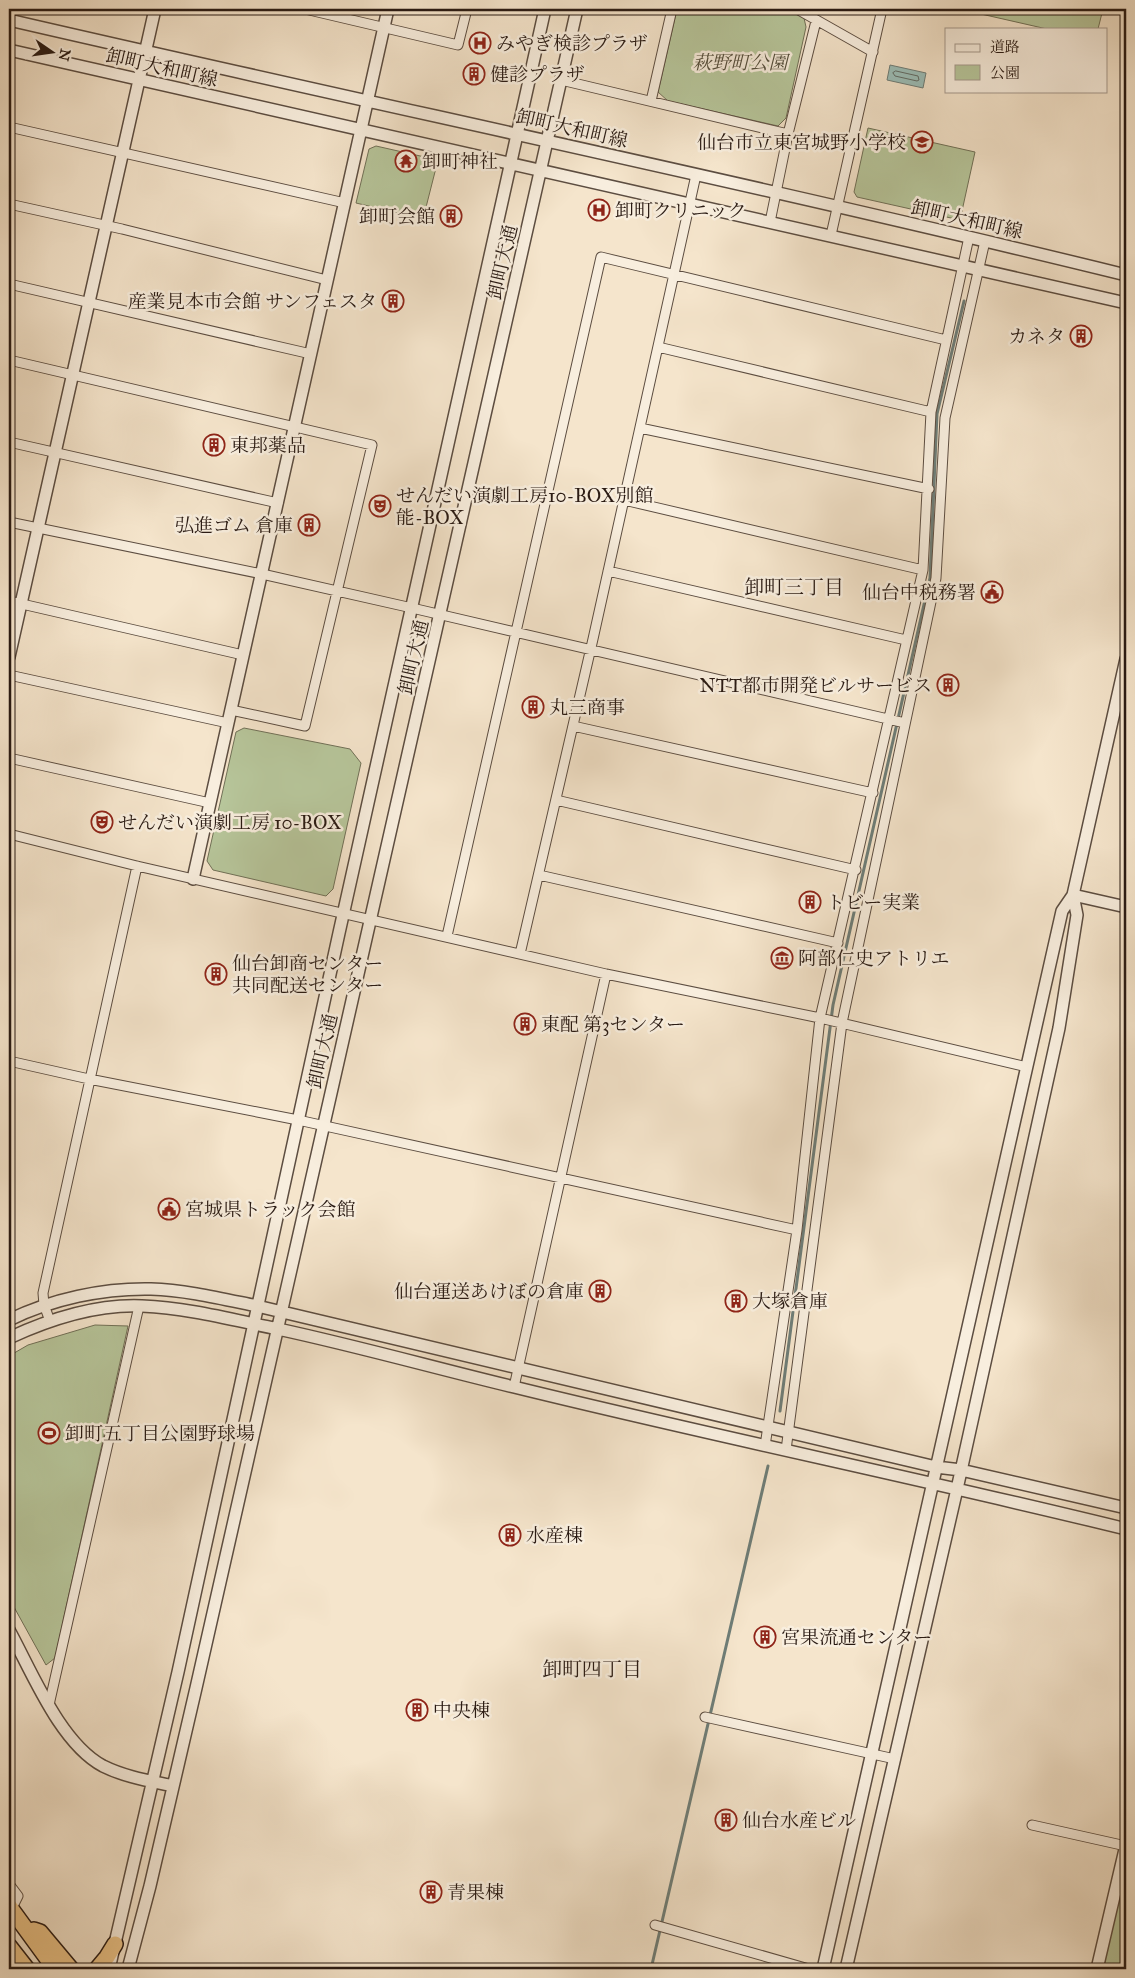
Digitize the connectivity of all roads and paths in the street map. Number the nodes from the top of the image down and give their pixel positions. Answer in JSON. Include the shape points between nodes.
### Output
{"nodes":[{"id":1,"x":155,"y":9,"type":"edge"},
{"id":2,"x":305,"y":9,"type":"edge"},
{"id":3,"x":388,"y":9,"type":"edge"},
{"id":4,"x":467,"y":9,"type":"edge"},
{"id":5,"x":545,"y":9,"type":"edge"},
{"id":6,"x":577,"y":9,"type":"edge"},
{"id":7,"x":672,"y":9,"type":"edge"},
{"id":8,"x":797,"y":9,"type":"edge"},
{"id":9,"x":882,"y":9,"type":"edge"},
{"id":10,"x":9,"y":20,"type":"edge"},
{"id":11,"x":816,"y":21,"type":"junction"},
{"id":12,"x":383,"y":28,"type":"junction"},
{"id":13,"x":9,"y":50,"type":"edge"},
{"id":14,"x":146,"y":52,"type":"junction"},
{"id":15,"x":873,"y":52,"type":"junction"},
{"id":16,"x":139,"y":80,"type":"junction"},
{"id":17,"x":561,"y":80,"type":"junction"},
{"id":18,"x":368,"y":101,"type":"junction"},
{"id":19,"x":650,"y":101,"type":"junction"},
{"id":20,"x":9,"y":127,"type":"edge"},
{"id":21,"x":362,"y":129,"type":"junction"},
{"id":22,"x":517,"y":134,"type":"junction"},
{"id":23,"x":788,"y":134,"type":"junction"},
{"id":24,"x":547,"y":141,"type":"junction"},
{"id":25,"x":123,"y":152,"type":"junction"},
{"id":26,"x":510,"y":162,"type":"junction"},
{"id":27,"x":541,"y":169,"type":"junction"},
{"id":28,"x":696,"y":175,"type":"junction"},
{"id":29,"x":776,"y":194,"type":"junction"},
{"id":30,"x":345,"y":203,"type":"junction"},
{"id":31,"x":9,"y":204,"type":"edge"},
{"id":32,"x":689,"y":204,"type":"junction"},
{"id":33,"x":837,"y":208,"type":"junction"},
{"id":34,"x":770,"y":222,"type":"junction"},
{"id":35,"x":106,"y":226,"type":"junction"},
{"id":36,"x":831,"y":235,"type":"junction"},
{"id":37,"x":969,"y":237,"type":"junction"},
{"id":38,"x":986,"y":241,"type":"junction"},
{"id":39,"x":962,"y":266,"type":"junction"},
{"id":40,"x":979,"y":270,"type":"junction"},
{"id":41,"x":1126,"y":275,"type":"edge"},
{"id":42,"x":674,"y":276,"type":"junction"},
{"id":43,"x":327,"y":280,"type":"junction"},
{"id":44,"x":9,"y":284,"type":"edge"},
{"id":45,"x":89,"y":302,"type":"junction"},
{"id":46,"x":1126,"y":303,"type":"edge"},
{"id":47,"x":946,"y":340,"type":"junction"},
{"id":48,"x":658,"y":347,"type":"junction"},
{"id":49,"x":311,"y":354,"type":"junction"},
{"id":50,"x":9,"y":360,"type":"edge"},
{"id":51,"x":72,"y":374,"type":"junction"},
{"id":52,"x":931,"y":412,"type":"junction"},
{"id":53,"x":295,"y":428,"type":"junction"},
{"id":54,"x":640,"y":428,"type":"junction"},
{"id":55,"x":9,"y":442,"type":"edge"},
{"id":56,"x":55,"y":451,"type":"junction"},
{"id":57,"x":929,"y":489,"type":"junction"},
{"id":58,"x":624,"y":500,"type":"junction"},
{"id":59,"x":278,"y":503,"type":"junction"},
{"id":60,"x":9,"y":522,"type":"edge"},
{"id":61,"x":37,"y":529,"type":"junction"},
{"id":62,"x":924,"y":570,"type":"junction"},
{"id":63,"x":608,"y":571,"type":"junction"},
{"id":64,"x":262,"y":574,"type":"junction"},
{"id":65,"x":337,"y":592,"type":"junction"},
{"id":66,"x":9,"y":601,"type":"edge"},
{"id":67,"x":21,"y":604,"type":"junction"},
{"id":68,"x":412,"y":608,"type":"junction"},
{"id":69,"x":440,"y":614,"type":"junction"},
{"id":70,"x":517,"y":632,"type":"junction"},
{"id":71,"x":906,"y":640,"type":"junction"},
{"id":72,"x":591,"y":650,"type":"junction"},
{"id":73,"x":243,"y":655,"type":"junction"},
{"id":74,"x":9,"y":657,"type":"edge"},
{"id":75,"x":1126,"y":659,"type":"edge"},
{"id":76,"x":9,"y":676,"type":"edge"},
{"id":77,"x":231,"y":710,"type":"junction"},
{"id":78,"x":889,"y":720,"type":"junction"},
{"id":79,"x":228,"y":723,"type":"junction"},
{"id":80,"x":905,"y":724,"type":"junction"},
{"id":81,"x":573,"y":726,"type":"junction"},
{"id":82,"x":9,"y":758,"type":"edge"},
{"id":83,"x":873,"y":793,"type":"junction"},
{"id":84,"x":556,"y":800,"type":"junction"},
{"id":85,"x":210,"y":803,"type":"junction"},
{"id":86,"x":9,"y":834,"type":"edge"},
{"id":87,"x":137,"y":866,"type":"junction"},
{"id":88,"x":856,"y":870,"type":"junction"},
{"id":89,"x":539,"y":875,"type":"junction"},
{"id":90,"x":193,"y":879,"type":"junction"},
{"id":91,"x":1073,"y":895,"type":"junction"},
{"id":92,"x":1126,"y":908,"type":"edge"},
{"id":93,"x":344,"y":913,"type":"junction"},
{"id":94,"x":370,"y":919,"type":"junction"},
{"id":95,"x":447,"y":936,"type":"junction"},
{"id":96,"x":838,"y":943,"type":"junction"},
{"id":97,"x":520,"y":954,"type":"junction"},
{"id":98,"x":606,"y":974,"type":"junction"},
{"id":99,"x":824,"y":1018,"type":"junction"},
{"id":100,"x":841,"y":1022,"type":"junction"},
{"id":101,"x":9,"y":1061,"type":"edge"},
{"id":102,"x":1027,"y":1067,"type":"junction"},
{"id":103,"x":89,"y":1079,"type":"junction"},
{"id":104,"x":298,"y":1120,"type":"junction"},
{"id":105,"x":323,"y":1126,"type":"junction"},
{"id":106,"x":560,"y":1178,"type":"junction"},
{"id":107,"x":797,"y":1230,"type":"junction"},
{"id":108,"x":44,"y":1305,"type":"junction"},
{"id":109,"x":139,"y":1306,"type":"junction"},
{"id":110,"x":257,"y":1306,"type":"junction"},
{"id":111,"x":281,"y":1312,"type":"junction"},
{"id":112,"x":9,"y":1320,"type":"edge"},
{"id":113,"x":50,"y":1321,"type":"junction"},
{"id":114,"x":253,"y":1323,"type":"junction"},
{"id":115,"x":277,"y":1329,"type":"junction"},
{"id":116,"x":9,"y":1338,"type":"edge"},
{"id":117,"x":518,"y":1368,"type":"junction"},
{"id":118,"x":514,"y":1387,"type":"junction"},
{"id":119,"x":767,"y":1427,"type":"junction"},
{"id":120,"x":789,"y":1432,"type":"junction"},
{"id":121,"x":765,"y":1446,"type":"junction"},
{"id":122,"x":786,"y":1450,"type":"junction"},
{"id":123,"x":936,"y":1467,"type":"junction"},
{"id":124,"x":961,"y":1470,"type":"junction"},
{"id":125,"x":932,"y":1484,"type":"junction"},
{"id":126,"x":957,"y":1489,"type":"junction"},
{"id":127,"x":1126,"y":1508,"type":"edge"},
{"id":128,"x":1126,"y":1529,"type":"edge"},
{"id":129,"x":9,"y":1630,"type":"edge"},
{"id":130,"x":49,"y":1705,"type":"junction"},
{"id":131,"x":705,"y":1717,"type":"dead end"},
{"id":132,"x":872,"y":1754,"type":"junction"},
{"id":133,"x":895,"y":1759,"type":"junction"},
{"id":134,"x":151,"y":1781,"type":"junction"},
{"id":135,"x":173,"y":1786,"type":"junction"},
{"id":136,"x":1032,"y":1825,"type":"dead end"},
{"id":137,"x":1126,"y":1845,"type":"edge"},
{"id":138,"x":9,"y":1884,"type":"edge"},
{"id":139,"x":10,"y":1908,"type":"edge"},
{"id":140,"x":22,"y":1924,"type":"junction"},
{"id":141,"x":655,"y":1925,"type":"dead end"},
{"id":142,"x":115,"y":1944,"type":"junction"},
{"id":143,"x":9,"y":1946,"type":"edge"},
{"id":144,"x":27,"y":1969,"type":"edge"},
{"id":145,"x":55,"y":1969,"type":"edge"},
{"id":146,"x":71,"y":1969,"type":"edge"},
{"id":147,"x":96,"y":1969,"type":"edge"},
{"id":148,"x":109,"y":1969,"type":"edge"},
{"id":149,"x":128,"y":1969,"type":"edge"},
{"id":150,"x":809,"y":1969,"type":"edge"},
{"id":151,"x":823,"y":1969,"type":"edge"},
{"id":152,"x":846,"y":1969,"type":"edge"},
{"id":153,"x":1097,"y":1969,"type":"edge"}],
"edges":[{"from":1,"to":14,"type":"street"},
{"from":2,"to":12,"type":"street"},
{"from":3,"to":12,"type":"street"},
{"from":4,"to":12,"type":"street","via":[[458,46]]},
{"from":5,"to":22,"type":"street"},
{"from":6,"to":17,"type":"street","name":"卸町大通"},
{"from":7,"to":19,"type":"street"},
{"from":8,"to":11,"type":"street"},
{"from":9,"to":15,"type":"street"},
{"from":10,"to":14,"type":"street","name":"卸町大和町線"},
{"from":11,"to":15,"type":"street"},
{"from":11,"to":23,"type":"street"},
{"from":12,"to":18,"type":"street"},
{"from":13,"to":16,"type":"street","name":"卸町大和町線"},
{"from":14,"to":16,"type":"street"},
{"from":14,"to":18,"type":"street","name":"卸町大和町線"},
{"from":15,"to":33,"type":"street"},
{"from":16,"to":21,"type":"street","name":"卸町大和町線"},
{"from":16,"to":25,"type":"street"},
{"from":17,"to":19,"type":"street"},
{"from":17,"to":24,"type":"street","name":"卸町大通"},
{"from":18,"to":21,"type":"street"},
{"from":18,"to":22,"type":"street","name":"卸町大和町線"},
{"from":19,"to":23,"type":"street"},
{"from":20,"to":25,"type":"street"},
{"from":21,"to":26,"type":"street","name":"卸町大和町線"},
{"from":21,"to":30,"type":"street"},
{"from":22,"to":24,"type":"street","name":"卸町大和町線"},
{"from":22,"to":26,"type":"street"},
{"from":23,"to":29,"type":"street"},
{"from":24,"to":27,"type":"street","name":"卸町大通"},
{"from":24,"to":28,"type":"street","name":"卸町大和町線"},
{"from":25,"to":30,"type":"street"},
{"from":25,"to":35,"type":"street"},
{"from":26,"to":27,"type":"street","name":"卸町大和町線"},
{"from":26,"to":68,"type":"street"},
{"from":27,"to":32,"type":"street","name":"卸町大和町線"},
{"from":27,"to":69,"type":"street","name":"卸町大通"},
{"from":28,"to":29,"type":"street","name":"卸町大和町線"},
{"from":28,"to":32,"type":"street"},
{"from":29,"to":33,"type":"street","name":"卸町大和町線"},
{"from":29,"to":34,"type":"street"},
{"from":30,"to":43,"type":"street"},
{"from":31,"to":35,"type":"street"},
{"from":32,"to":34,"type":"street","name":"卸町大和町線"},
{"from":32,"to":42,"type":"street"},
{"from":33,"to":36,"type":"street"},
{"from":33,"to":37,"type":"street","name":"卸町大和町線"},
{"from":34,"to":36,"type":"street","name":"卸町大和町線"},
{"from":35,"to":43,"type":"street"},
{"from":35,"to":45,"type":"street"},
{"from":36,"to":39,"type":"street","name":"卸町大和町線"},
{"from":37,"to":38,"type":"street","name":"卸町大和町線"},
{"from":37,"to":39,"type":"street"},
{"from":38,"to":40,"type":"street"},
{"from":38,"to":41,"type":"street","name":"卸町大和町線"},
{"from":39,"to":40,"type":"street","name":"卸町大和町線"},
{"from":39,"to":47,"type":"street"},
{"from":40,"to":46,"type":"street","name":"卸町大和町線"},
{"from":40,"to":80,"type":"street","via":[[945,418],[936,578]]},
{"from":42,"to":47,"type":"street"},
{"from":42,"to":48,"type":"street"},
{"from":42,"to":70,"type":"street","via":[[601,257]]},
{"from":43,"to":49,"type":"street"},
{"from":44,"to":45,"type":"street"},
{"from":45,"to":49,"type":"street"},
{"from":45,"to":51,"type":"street"},
{"from":47,"to":52,"type":"street"},
{"from":48,"to":52,"type":"street"},
{"from":48,"to":54,"type":"street"},
{"from":49,"to":53,"type":"street"},
{"from":50,"to":51,"type":"street"},
{"from":51,"to":53,"type":"street"},
{"from":51,"to":56,"type":"street"},
{"from":52,"to":57,"type":"street"},
{"from":53,"to":59,"type":"street"},
{"from":53,"to":65,"type":"street","via":[[372,445]]},
{"from":54,"to":57,"type":"street"},
{"from":54,"to":58,"type":"street"},
{"from":55,"to":56,"type":"street"},
{"from":56,"to":59,"type":"street"},
{"from":56,"to":61,"type":"street"},
{"from":57,"to":62,"type":"street"},
{"from":58,"to":62,"type":"street"},
{"from":58,"to":63,"type":"street"},
{"from":59,"to":64,"type":"street"},
{"from":60,"to":61,"type":"street"},
{"from":61,"to":64,"type":"street"},
{"from":61,"to":67,"type":"street"},
{"from":62,"to":71,"type":"street"},
{"from":63,"to":71,"type":"street"},
{"from":63,"to":72,"type":"street"},
{"from":64,"to":65,"type":"street"},
{"from":64,"to":73,"type":"street"},
{"from":65,"to":68,"type":"street"},
{"from":65,"to":77,"type":"street","via":[[305,726]]},
{"from":66,"to":67,"type":"street"},
{"from":67,"to":73,"type":"street"},
{"from":67,"to":74,"type":"street"},
{"from":68,"to":69,"type":"street"},
{"from":68,"to":93,"type":"street"},
{"from":69,"to":70,"type":"street"},
{"from":69,"to":94,"type":"street","name":"卸町大通"},
{"from":70,"to":72,"type":"street"},
{"from":70,"to":95,"type":"street"},
{"from":71,"to":78,"type":"street"},
{"from":72,"to":78,"type":"street"},
{"from":72,"to":81,"type":"street"},
{"from":73,"to":77,"type":"street"},
{"from":75,"to":91,"type":"street"},
{"from":76,"to":79,"type":"street"},
{"from":77,"to":79,"type":"street"},
{"from":78,"to":80,"type":"street"},
{"from":78,"to":83,"type":"street"},
{"from":79,"to":85,"type":"street"},
{"from":80,"to":100,"type":"street"},
{"from":81,"to":83,"type":"street"},
{"from":81,"to":84,"type":"street"},
{"from":82,"to":85,"type":"street"},
{"from":83,"to":88,"type":"street"},
{"from":84,"to":88,"type":"street"},
{"from":84,"to":89,"type":"street"},
{"from":85,"to":90,"type":"street"},
{"from":86,"to":87,"type":"street"},
{"from":87,"to":90,"type":"street"},
{"from":87,"to":103,"type":"street"},
{"from":88,"to":96,"type":"street"},
{"from":89,"to":96,"type":"street"},
{"from":89,"to":97,"type":"street"},
{"from":90,"to":93,"type":"street"},
{"from":91,"to":92,"type":"street"},
{"from":91,"to":102,"type":"street","via":[[1062,911]]},
{"from":91,"to":124,"type":"street","via":[[1076,915],[1059,1028]]},
{"from":93,"to":94,"type":"street"},
{"from":93,"to":104,"type":"street"},
{"from":94,"to":95,"type":"street"},
{"from":94,"to":105,"type":"street","name":"卸町大通"},
{"from":95,"to":97,"type":"street"},
{"from":96,"to":99,"type":"street"},
{"from":97,"to":98,"type":"street"},
{"from":98,"to":99,"type":"street"},
{"from":98,"to":106,"type":"street"},
{"from":99,"to":100,"type":"street"},
{"from":99,"to":107,"type":"street"},
{"from":100,"to":102,"type":"street"},
{"from":100,"to":120,"type":"street"},
{"from":101,"to":103,"type":"street"},
{"from":102,"to":123,"type":"street"},
{"from":103,"to":104,"type":"street"},
{"from":103,"to":108,"type":"street","via":[[43,1293]]},
{"from":104,"to":105,"type":"street"},
{"from":104,"to":110,"type":"street"},
{"from":105,"to":106,"type":"street"},
{"from":105,"to":111,"type":"street","name":"卸町大通"},
{"from":106,"to":107,"type":"street"},
{"from":106,"to":117,"type":"street"},
{"from":107,"to":119,"type":"street"},
{"from":108,"to":110,"type":"street","via":[[80,1296],[151,1289]]},
{"from":108,"to":112,"type":"street"},
{"from":108,"to":113,"type":"street"},
{"from":109,"to":113,"type":"street","via":[[83,1312]]},
{"from":109,"to":114,"type":"street","via":[[176,1308]]},
{"from":109,"to":130,"type":"street"},
{"from":110,"to":111,"type":"street"},
{"from":110,"to":114,"type":"street"},
{"from":111,"to":115,"type":"street","name":"卸町大通"},
{"from":111,"to":117,"type":"street"},
{"from":113,"to":116,"type":"street"},
{"from":114,"to":115,"type":"street"},
{"from":114,"to":134,"type":"street"},
{"from":115,"to":118,"type":"street"},
{"from":115,"to":135,"type":"street","name":"卸町大通"},
{"from":117,"to":118,"type":"street"},
{"from":117,"to":119,"type":"street"},
{"from":118,"to":121,"type":"street"},
{"from":119,"to":120,"type":"street"},
{"from":119,"to":121,"type":"street"},
{"from":120,"to":122,"type":"street"},
{"from":120,"to":123,"type":"street"},
{"from":121,"to":122,"type":"street"},
{"from":122,"to":125,"type":"street"},
{"from":123,"to":124,"type":"street"},
{"from":123,"to":125,"type":"street"},
{"from":124,"to":126,"type":"street"},
{"from":124,"to":127,"type":"street"},
{"from":125,"to":126,"type":"street"},
{"from":125,"to":132,"type":"street"},
{"from":126,"to":128,"type":"street"},
{"from":126,"to":133,"type":"street"},
{"from":129,"to":130,"type":"street"},
{"from":130,"to":134,"type":"street","via":[[72,1741],[86,1754],[104,1766]]},
{"from":131,"to":132,"type":"street"},
{"from":132,"to":133,"type":"street"},
{"from":132,"to":151,"type":"street"},
{"from":133,"to":152,"type":"street"},
{"from":134,"to":135,"type":"street"},
{"from":134,"to":142,"type":"street"},
{"from":135,"to":149,"type":"street","name":"卸町大通"},
{"from":136,"to":137,"type":"street"},
{"from":137,"to":153,"type":"street"},
{"from":138,"to":139,"type":"street","via":[[18,1896]]},
{"from":139,"to":140,"type":"highway"},
{"from":140,"to":145,"type":"highway"},
{"from":140,"to":146,"type":"highway","via":[[40,1932]]},
{"from":141,"to":150,"type":"street"},
{"from":142,"to":147,"type":"highway"},
{"from":142,"to":148,"type":"street"},
{"from":143,"to":144,"type":"highway"}]}
